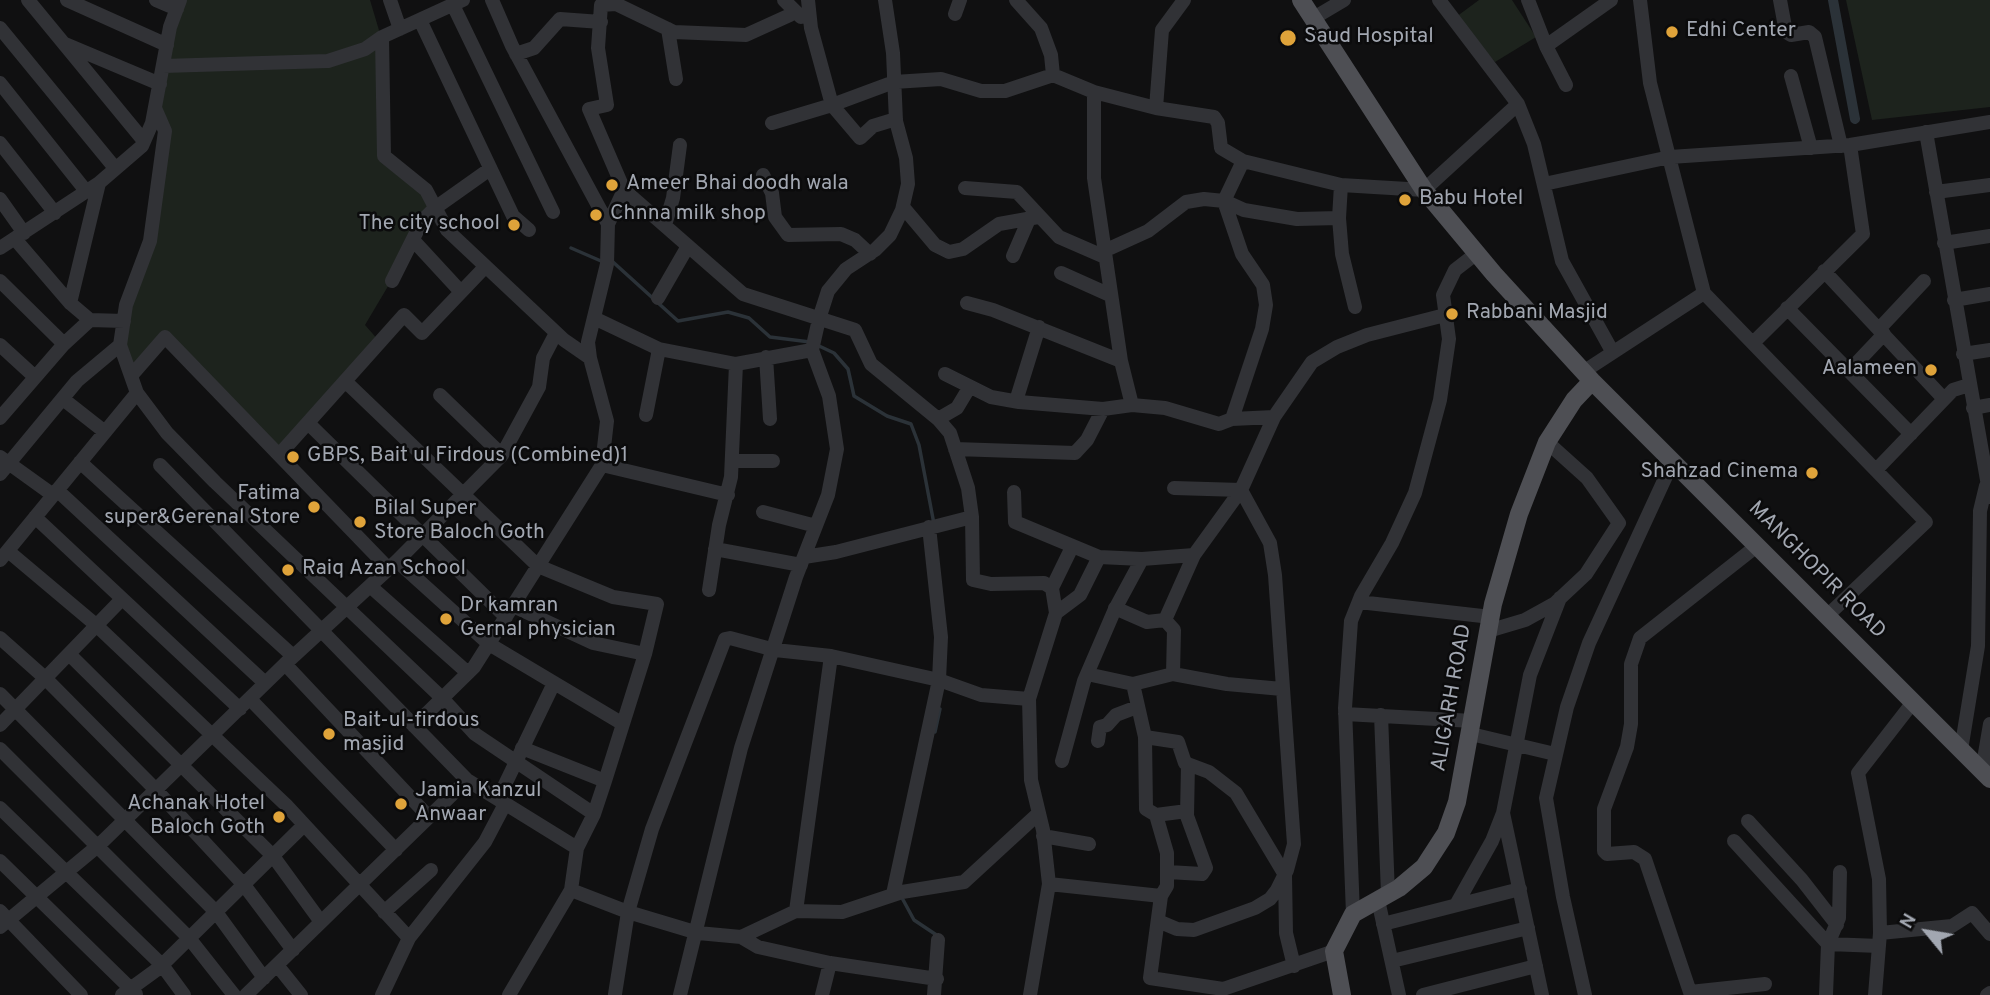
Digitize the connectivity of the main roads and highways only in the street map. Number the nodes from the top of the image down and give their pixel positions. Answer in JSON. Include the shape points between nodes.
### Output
{"nodes":[{"id":1,"x":1301,"y":0,"type":"edge"},
{"id":2,"x":1588,"y":377,"type":"junction"},
{"id":3,"x":1986,"y":775,"type":"edge"},
{"id":4,"x":1342,"y":995,"type":"edge"}],
"edges":[{"from":1,"to":2,"type":"main road","name":"MANGHOPIR ROAD","via":[[1424,190]]},
{"from":2,"to":3,"type":"main road","name":"MANGHOPIR ROAD"},
{"from":2,"to":4,"type":"main road","name":"ALIGARH ROAD","via":[[1547,442],[1519,514],[1490,624],[1457,802],[1446,833],[1424,867],[1353,914],[1334,951]]}]}
